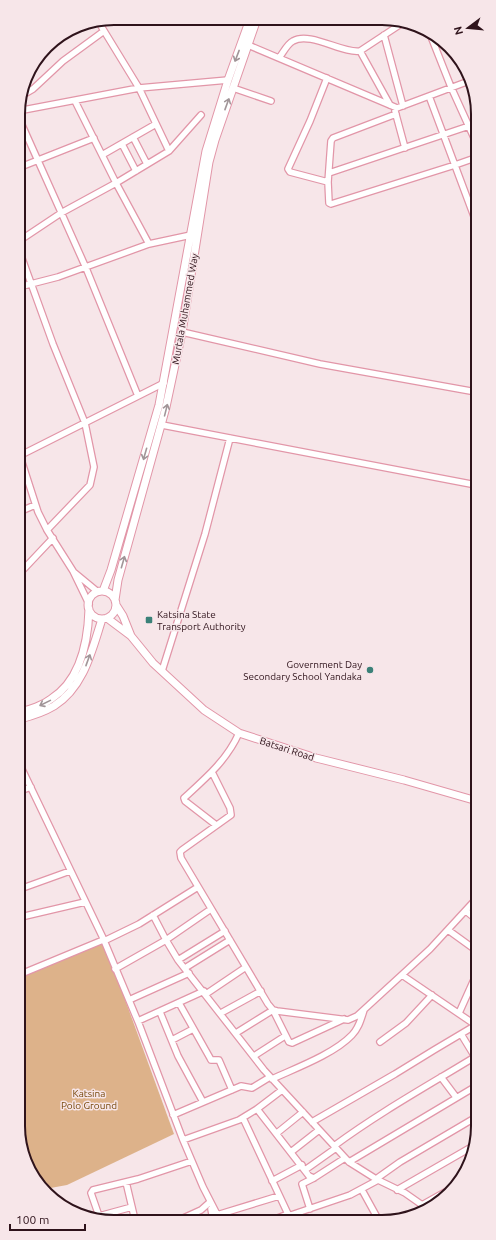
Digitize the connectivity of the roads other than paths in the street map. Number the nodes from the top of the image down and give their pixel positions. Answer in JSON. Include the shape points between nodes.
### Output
{"nodes":[{"id":1,"x":248,"y":25,"type":"edge"},
{"id":2,"x":255,"y":25,"type":"edge"},
{"id":3,"x":101,"y":26,"type":"edge"},
{"id":4,"x":397,"y":27,"type":"edge"},
{"id":5,"x":104,"y":31,"type":"junction"},
{"id":6,"x":384,"y":35,"type":"junction"},
{"id":7,"x":433,"y":41,"type":"edge"},
{"id":8,"x":248,"y":45,"type":"junction"},
{"id":9,"x":360,"y":50,"type":"junction"},
{"id":10,"x":278,"y":58,"type":"junction"},
{"id":11,"x":327,"y":78,"type":"junction"},
{"id":12,"x":228,"y":80,"type":"junction"},
{"id":13,"x":465,"y":82,"type":"edge"},
{"id":14,"x":139,"y":88,"type":"junction"},
{"id":15,"x":233,"y":88,"type":"junction"},
{"id":16,"x":451,"y":88,"type":"junction"},
{"id":17,"x":28,"y":92,"type":"edge"},
{"id":18,"x":429,"y":96,"type":"junction"},
{"id":19,"x":75,"y":101,"type":"junction"},
{"id":20,"x":271,"y":101,"type":"dead end"},
{"id":21,"x":392,"y":106,"type":"junction"},
{"id":22,"x":403,"y":106,"type":"junction"},
{"id":23,"x":25,"y":110,"type":"edge"},
{"id":24,"x":396,"y":114,"type":"junction"},
{"id":25,"x":201,"y":115,"type":"dead end"},
{"id":26,"x":156,"y":124,"type":"junction"},
{"id":27,"x":469,"y":126,"type":"junction"},
{"id":28,"x":471,"y":131,"type":"edge"},
{"id":29,"x":25,"y":132,"type":"edge"},
{"id":30,"x":444,"y":135,"type":"junction"},
{"id":31,"x":133,"y":137,"type":"junction"},
{"id":32,"x":94,"y":138,"type":"junction"},
{"id":33,"x":122,"y":144,"type":"junction"},
{"id":34,"x":405,"y":148,"type":"junction"},
{"id":35,"x":169,"y":151,"type":"junction"},
{"id":36,"x":102,"y":155,"type":"junction"},
{"id":37,"x":471,"y":159,"type":"edge"},
{"id":38,"x":37,"y":160,"type":"junction"},
{"id":39,"x":147,"y":164,"type":"junction"},
{"id":40,"x":25,"y":165,"type":"edge"},
{"id":41,"x":455,"y":165,"type":"junction"},
{"id":42,"x":136,"y":171,"type":"junction"},
{"id":43,"x":328,"y":173,"type":"junction"},
{"id":44,"x":328,"y":182,"type":"junction"},
{"id":45,"x":116,"y":183,"type":"junction"},
{"id":46,"x":471,"y":208,"type":"edge"},
{"id":47,"x":61,"y":213,"type":"junction"},
{"id":48,"x":191,"y":235,"type":"junction"},
{"id":49,"x":25,"y":237,"type":"edge"},
{"id":50,"x":149,"y":244,"type":"junction"},
{"id":51,"x":25,"y":266,"type":"edge"},
{"id":52,"x":86,"y":268,"type":"junction"},
{"id":53,"x":32,"y":284,"type":"junction"},
{"id":54,"x":25,"y":286,"type":"edge"},
{"id":55,"x":182,"y":332,"type":"junction"},
{"id":56,"x":164,"y":383,"type":"junction"},
{"id":57,"x":471,"y":391,"type":"edge"},
{"id":58,"x":138,"y":396,"type":"junction"},
{"id":59,"x":84,"y":423,"type":"junction"},
{"id":60,"x":162,"y":425,"type":"junction"},
{"id":61,"x":230,"y":438,"type":"junction"},
{"id":62,"x":25,"y":452,"type":"edge"},
{"id":63,"x":25,"y":474,"type":"edge"},
{"id":64,"x":471,"y":484,"type":"edge"},
{"id":65,"x":35,"y":505,"type":"junction"},
{"id":66,"x":25,"y":509,"type":"edge"},
{"id":67,"x":47,"y":530,"type":"junction"},
{"id":68,"x":53,"y":538,"type":"junction"},
{"id":69,"x":25,"y":569,"type":"edge"},
{"id":70,"x":73,"y":571,"type":"junction"},
{"id":71,"x":101,"y":591,"type":"junction"},
{"id":72,"x":116,"y":603,"type":"junction"},
{"id":73,"x":89,"y":606,"type":"junction"},
{"id":74,"x":104,"y":618,"type":"junction"},
{"id":75,"x":132,"y":636,"type":"junction"},
{"id":76,"x":162,"y":671,"type":"junction"},
{"id":77,"x":25,"y":710,"type":"edge"},
{"id":78,"x":25,"y":718,"type":"edge"},
{"id":79,"x":239,"y":733,"type":"junction"},
{"id":80,"x":212,"y":772,"type":"junction"},
{"id":81,"x":25,"y":775,"type":"edge"},
{"id":82,"x":31,"y":787,"type":"junction"},
{"id":83,"x":25,"y":789,"type":"edge"},
{"id":84,"x":471,"y":799,"type":"edge"},
{"id":85,"x":216,"y":826,"type":"junction"},
{"id":86,"x":70,"y":871,"type":"junction"},
{"id":87,"x":25,"y":887,"type":"edge"},
{"id":88,"x":198,"y":887,"type":"junction"},
{"id":89,"x":85,"y":902,"type":"junction"},
{"id":90,"x":471,"y":905,"type":"edge"},
{"id":91,"x":211,"y":909,"type":"junction"},
{"id":92,"x":466,"y":911,"type":"junction"},
{"id":93,"x":153,"y":915,"type":"junction"},
{"id":94,"x":471,"y":915,"type":"edge"},
{"id":95,"x":25,"y":916,"type":"edge"},
{"id":96,"x":448,"y":930,"type":"junction"},
{"id":97,"x":225,"y":931,"type":"junction"},
{"id":98,"x":104,"y":940,"type":"junction"},
{"id":99,"x":166,"y":940,"type":"junction"},
{"id":100,"x":230,"y":940,"type":"junction"},
{"id":101,"x":471,"y":947,"type":"edge"},
{"id":102,"x":178,"y":960,"type":"junction"},
{"id":103,"x":246,"y":967,"type":"junction"},
{"id":104,"x":116,"y":969,"type":"junction"},
{"id":105,"x":187,"y":971,"type":"junction"},
{"id":106,"x":25,"y":972,"type":"edge"},
{"id":107,"x":402,"y":975,"type":"junction"},
{"id":108,"x":471,"y":986,"type":"edge"},
{"id":109,"x":261,"y":991,"type":"junction"},
{"id":110,"x":205,"y":992,"type":"junction"},
{"id":111,"x":432,"y":995,"type":"junction"},
{"id":112,"x":129,"y":1000,"type":"junction"},
{"id":113,"x":179,"y":1003,"type":"junction"},
{"id":114,"x":273,"y":1010,"type":"junction"},
{"id":115,"x":364,"y":1010,"type":"junction"},
{"id":116,"x":160,"y":1012,"type":"junction"},
{"id":117,"x":221,"y":1013,"type":"junction"},
{"id":118,"x":459,"y":1013,"type":"junction"},
{"id":119,"x":344,"y":1019,"type":"junction"},
{"id":120,"x":138,"y":1022,"type":"junction"},
{"id":121,"x":471,"y":1022,"type":"edge"},
{"id":122,"x":193,"y":1029,"type":"junction"},
{"id":123,"x":471,"y":1029,"type":"edge"},
{"id":124,"x":236,"y":1033,"type":"junction"},
{"id":125,"x":461,"y":1034,"type":"junction"},
{"id":126,"x":285,"y":1036,"type":"junction"},
{"id":127,"x":172,"y":1040,"type":"junction"},
{"id":128,"x":380,"y":1042,"type":"dead end"},
{"id":129,"x":471,"y":1049,"type":"edge"},
{"id":130,"x":254,"y":1056,"type":"junction"},
{"id":131,"x":471,"y":1059,"type":"edge"},
{"id":132,"x":441,"y":1077,"type":"junction"},
{"id":133,"x":271,"y":1078,"type":"junction"},
{"id":134,"x":471,"y":1089,"type":"edge"},
{"id":135,"x":232,"y":1090,"type":"junction"},
{"id":136,"x":282,"y":1090,"type":"junction"},
{"id":137,"x":456,"y":1098,"type":"junction"},
{"id":138,"x":202,"y":1102,"type":"junction"},
{"id":139,"x":257,"y":1109,"type":"junction"},
{"id":140,"x":303,"y":1112,"type":"junction"},
{"id":141,"x":174,"y":1115,"type":"junction"},
{"id":142,"x":243,"y":1118,"type":"junction"},
{"id":143,"x":471,"y":1120,"type":"edge"},
{"id":144,"x":312,"y":1122,"type":"junction"},
{"id":145,"x":319,"y":1130,"type":"junction"},
{"id":146,"x":277,"y":1133,"type":"junction"},
{"id":147,"x":183,"y":1140,"type":"junction"},
{"id":148,"x":335,"y":1147,"type":"junction"},
{"id":149,"x":468,"y":1150,"type":"edge"},
{"id":150,"x":291,"y":1152,"type":"junction"},
{"id":151,"x":347,"y":1160,"type":"junction"},
{"id":152,"x":192,"y":1161,"type":"junction"},
{"id":153,"x":303,"y":1168,"type":"junction"},
{"id":154,"x":314,"y":1178,"type":"junction"},
{"id":155,"x":377,"y":1180,"type":"junction"},
{"id":156,"x":272,"y":1181,"type":"junction"},
{"id":157,"x":126,"y":1182,"type":"junction"},
{"id":158,"x":362,"y":1190,"type":"junction"},
{"id":159,"x":397,"y":1190,"type":"junction"},
{"id":160,"x":279,"y":1196,"type":"junction"},
{"id":161,"x":210,"y":1202,"type":"junction"},
{"id":162,"x":422,"y":1205,"type":"edge"},
{"id":163,"x":132,"y":1207,"type":"junction"},
{"id":164,"x":310,"y":1208,"type":"junction"},
{"id":165,"x":98,"y":1213,"type":"edge"},
{"id":166,"x":106,"y":1214,"type":"edge"},
{"id":167,"x":288,"y":1214,"type":"joint"},
{"id":168,"x":134,"y":1215,"type":"edge"},
{"id":169,"x":190,"y":1215,"type":"edge"},
{"id":170,"x":215,"y":1215,"type":"edge"},
{"id":171,"x":225,"y":1215,"type":"edge"},
{"id":172,"x":376,"y":1215,"type":"edge"}],
"edges":[{"from":1,"to":12,"type":"main road","name":"Murtala Muhammed Way","one_way":true},
{"from":2,"to":8,"type":"main road","name":"Murtala Muhammed Way"},
{"from":3,"to":5,"type":"street"},
{"from":4,"to":6,"type":"street"},
{"from":5,"to":14,"type":"street"},
{"from":5,"to":17,"type":"street"},
{"from":6,"to":9,"type":"street"},
{"from":6,"to":22,"type":"street"},
{"from":7,"to":16,"type":"street"},
{"from":8,"to":10,"type":"street"},
{"from":8,"to":15,"type":"main road","name":"Murtala Muhammed Way"},
{"from":9,"to":10,"type":"street","via":[[353,51],[320,41],[299,39],[293,40]]},
{"from":9,"to":21,"type":"street"},
{"from":10,"to":11,"type":"street"},
{"from":11,"to":21,"type":"street"},
{"from":11,"to":44,"type":"street","via":[[288,169],[290,172]]},
{"from":12,"to":14,"type":"street"},
{"from":12,"to":48,"type":"main road","name":"Murtala Muhammed Way","via":[[202,168]]},
{"from":13,"to":16,"type":"street"},
{"from":14,"to":19,"type":"street"},
{"from":14,"to":26,"type":"street"},
{"from":15,"to":20,"type":"street"},
{"from":55,"to":15,"type":"main road","name":"Murtala Muhammed Way","one_way":true,"via":[[209,162]]},
{"from":16,"to":18,"type":"street"},
{"from":16,"to":27,"type":"street"},
{"from":18,"to":22,"type":"street"},
{"from":18,"to":30,"type":"street"},
{"from":19,"to":23,"type":"street"},
{"from":19,"to":32,"type":"street"},
{"from":21,"to":22,"type":"street"},
{"from":21,"to":24,"type":"street"},
{"from":24,"to":34,"type":"street"},
{"from":24,"to":43,"type":"street","via":[[333,138]]},
{"from":25,"to":35,"type":"street"},
{"from":26,"to":31,"type":"street"},
{"from":26,"to":35,"type":"street"},
{"from":27,"to":28,"type":"street"},
{"from":27,"to":30,"type":"street"},
{"from":29,"to":38,"type":"street"},
{"from":30,"to":34,"type":"street"},
{"from":30,"to":41,"type":"street"},
{"from":31,"to":33,"type":"street"},
{"from":31,"to":39,"type":"street"},
{"from":32,"to":36,"type":"street"},
{"from":32,"to":38,"type":"street"},
{"from":33,"to":36,"type":"street"},
{"from":33,"to":42,"type":"street"},
{"from":34,"to":43,"type":"street"},
{"from":35,"to":39,"type":"street"},
{"from":36,"to":45,"type":"street"},
{"from":37,"to":41,"type":"street"},
{"from":38,"to":40,"type":"street"},
{"from":38,"to":47,"type":"street"},
{"from":39,"to":42,"type":"street"},
{"from":41,"to":44,"type":"street","via":[[332,204],[328,198]]},
{"from":41,"to":46,"type":"street"},
{"from":42,"to":45,"type":"street"},
{"from":43,"to":44,"type":"street"},
{"from":45,"to":47,"type":"street"},
{"from":45,"to":50,"type":"street"},
{"from":47,"to":49,"type":"street"},
{"from":47,"to":52,"type":"street"},
{"from":48,"to":50,"type":"street"},
{"from":48,"to":56,"type":"main road","name":"Murtala Muhammed Way"},
{"from":50,"to":52,"type":"street"},
{"from":51,"to":53,"type":"street"},
{"from":52,"to":53,"type":"street"},
{"from":52,"to":58,"type":"street"},
{"from":53,"to":54,"type":"street"},
{"from":53,"to":59,"type":"street"},
{"from":55,"to":57,"type":"street","via":[[320,364]]},
{"from":60,"to":55,"type":"main road","name":"Murtala Muhammed Way","one_way":true},
{"from":56,"to":58,"type":"street"},
{"from":56,"to":71,"type":"main road","name":"Murtala Muhammed Way","one_way":true,"via":[[110,570]]},
{"from":58,"to":59,"type":"street"},
{"from":59,"to":62,"type":"street"},
{"from":59,"to":67,"type":"street","via":[[94,467],[90,485]]},
{"from":60,"to":61,"type":"street"},
{"from":72,"to":60,"type":"main road","name":"Murtala Muhammed Way","one_way":true,"via":[[118,580]]},
{"from":61,"to":64,"type":"street"},
{"from":61,"to":76,"type":"street","via":[[205,534]]},
{"from":63,"to":65,"type":"street"},
{"from":65,"to":66,"type":"street"},
{"from":65,"to":67,"type":"street"},
{"from":67,"to":68,"type":"street"},
{"from":68,"to":69,"type":"street"},
{"from":68,"to":70,"type":"street"},
{"from":70,"to":71,"type":"street"},
{"from":70,"to":73,"type":"street"},
{"from":71,"to":72,"type":"main road","via":[[113,595]]},
{"from":71,"to":73,"type":"main road","via":[[93,594]]},
{"from":72,"to":74,"type":"main road","via":[[112,615]]},
{"from":72,"to":75,"type":"main road"},
{"from":73,"to":74,"type":"main road","via":[[96,617]]},
{"from":73,"to":77,"type":"main road","one_way":true,"via":[[87,640],[74,676],[52,699]]},
{"from":74,"to":75,"type":"main road"},
{"from":78,"to":74,"type":"main road","one_way":true,"via":[[55,705],[72,689],[85,669]]},
{"from":75,"to":76,"type":"main road","name":"Batsari Road"},
{"from":76,"to":79,"type":"main road","name":"Batsari Road","via":[[204,710]]},
{"from":79,"to":80,"type":"street","via":[[234,744]]},
{"from":79,"to":84,"type":"main road","name":"Batsari Road","via":[[316,758]]},
{"from":80,"to":85,"type":"street","via":[[231,813]]},
{"from":80,"to":85,"type":"street","via":[[184,799]]},
{"from":81,"to":82,"type":"street"},
{"from":82,"to":83,"type":"street"},
{"from":82,"to":86,"type":"street"},
{"from":85,"to":88,"type":"street","via":[[180,852]]},
{"from":86,"to":87,"type":"street"},
{"from":86,"to":89,"type":"street"},
{"from":88,"to":91,"type":"street"},
{"from":88,"to":93,"type":"street"},
{"from":89,"to":95,"type":"street"},
{"from":89,"to":98,"type":"street"},
{"from":90,"to":92,"type":"street"},
{"from":91,"to":97,"type":"street"},
{"from":91,"to":99,"type":"street"},
{"from":92,"to":94,"type":"street"},
{"from":92,"to":96,"type":"street"},
{"from":93,"to":98,"type":"street","via":[[140,924]]},
{"from":93,"to":99,"type":"street"},
{"from":96,"to":101,"type":"street"},
{"from":96,"to":107,"type":"street"},
{"from":97,"to":100,"type":"street"},
{"from":97,"to":102,"type":"street"},
{"from":98,"to":104,"type":"street"},
{"from":98,"to":106,"type":"street"},
{"from":99,"to":102,"type":"street"},
{"from":99,"to":104,"type":"street"},
{"from":100,"to":103,"type":"street"},
{"from":100,"to":105,"type":"street"},
{"from":102,"to":105,"type":"street"},
{"from":103,"to":109,"type":"street"},
{"from":103,"to":110,"type":"street"},
{"from":104,"to":112,"type":"street"},
{"from":105,"to":110,"type":"street"},
{"from":105,"to":112,"type":"street"},
{"from":107,"to":111,"type":"street"},
{"from":107,"to":115,"type":"street"},
{"from":108,"to":118,"type":"street"},
{"from":109,"to":114,"type":"street"},
{"from":109,"to":117,"type":"street"},
{"from":110,"to":113,"type":"street"},
{"from":110,"to":117,"type":"street"},
{"from":111,"to":118,"type":"street"},
{"from":111,"to":128,"type":"street","via":[[406,1023]]},
{"from":112,"to":120,"type":"street"},
{"from":113,"to":116,"type":"street"},
{"from":113,"to":122,"type":"street"},
{"from":114,"to":119,"type":"street"},
{"from":114,"to":124,"type":"street"},
{"from":114,"to":126,"type":"street"},
{"from":115,"to":119,"type":"street","via":[[352,1019]]},
{"from":115,"to":133,"type":"street","via":[[361,1022],[352,1035],[340,1045],[328,1053]]},
{"from":116,"to":120,"type":"street"},
{"from":116,"to":127,"type":"street"},
{"from":117,"to":124,"type":"street"},
{"from":118,"to":121,"type":"street"},
{"from":119,"to":126,"type":"street","via":[[292,1043]]},
{"from":120,"to":141,"type":"street"},
{"from":122,"to":127,"type":"street"},
{"from":122,"to":135,"type":"street","via":[[211,1060],[219,1060]]},
{"from":123,"to":125,"type":"street"},
{"from":124,"to":130,"type":"street"},
{"from":125,"to":129,"type":"street"},
{"from":125,"to":144,"type":"street"},
{"from":126,"to":130,"type":"street"},
{"from":127,"to":138,"type":"street"},
{"from":130,"to":133,"type":"street"},
{"from":131,"to":132,"type":"street"},
{"from":132,"to":137,"type":"street"},
{"from":132,"to":148,"type":"street","via":[[361,1127]]},
{"from":133,"to":135,"type":"street","via":[[252,1088],[242,1086]]},
{"from":133,"to":136,"type":"street"},
{"from":134,"to":137,"type":"street"},
{"from":135,"to":138,"type":"street"},
{"from":136,"to":139,"type":"street"},
{"from":136,"to":140,"type":"street"},
{"from":137,"to":151,"type":"street"},
{"from":138,"to":141,"type":"street"},
{"from":139,"to":142,"type":"street"},
{"from":139,"to":146,"type":"street"},
{"from":140,"to":144,"type":"street"},
{"from":140,"to":146,"type":"street"},
{"from":141,"to":147,"type":"street"},
{"from":142,"to":147,"type":"street"},
{"from":142,"to":156,"type":"street"},
{"from":143,"to":155,"type":"street","via":[[400,1162]]},
{"from":144,"to":145,"type":"street"},
{"from":145,"to":148,"type":"street"},
{"from":145,"to":150,"type":"street"},
{"from":146,"to":150,"type":"street"},
{"from":147,"to":152,"type":"street"},
{"from":148,"to":151,"type":"street"},
{"from":148,"to":153,"type":"street"},
{"from":149,"to":159,"type":"street"},
{"from":150,"to":153,"type":"street"},
{"from":151,"to":154,"type":"street"},
{"from":151,"to":155,"type":"street"},
{"from":152,"to":157,"type":"street"},
{"from":152,"to":161,"type":"street"},
{"from":153,"to":154,"type":"street"},
{"from":153,"to":156,"type":"street"},
{"from":154,"to":164,"type":"street","via":[[302,1185]]},
{"from":155,"to":158,"type":"street"},
{"from":155,"to":159,"type":"street"},
{"from":156,"to":160,"type":"street"},
{"from":157,"to":163,"type":"street"},
{"from":157,"to":165,"type":"street","via":[[91,1193]]},
{"from":158,"to":164,"type":"street"},
{"from":158,"to":172,"type":"street"},
{"from":159,"to":162,"type":"street"},
{"from":160,"to":167,"type":"street"},
{"from":160,"to":171,"type":"street"},
{"from":161,"to":169,"type":"street"},
{"from":161,"to":170,"type":"street"},
{"from":163,"to":166,"type":"street"},
{"from":163,"to":168,"type":"street"},
{"from":164,"to":167,"type":"street"}]}
